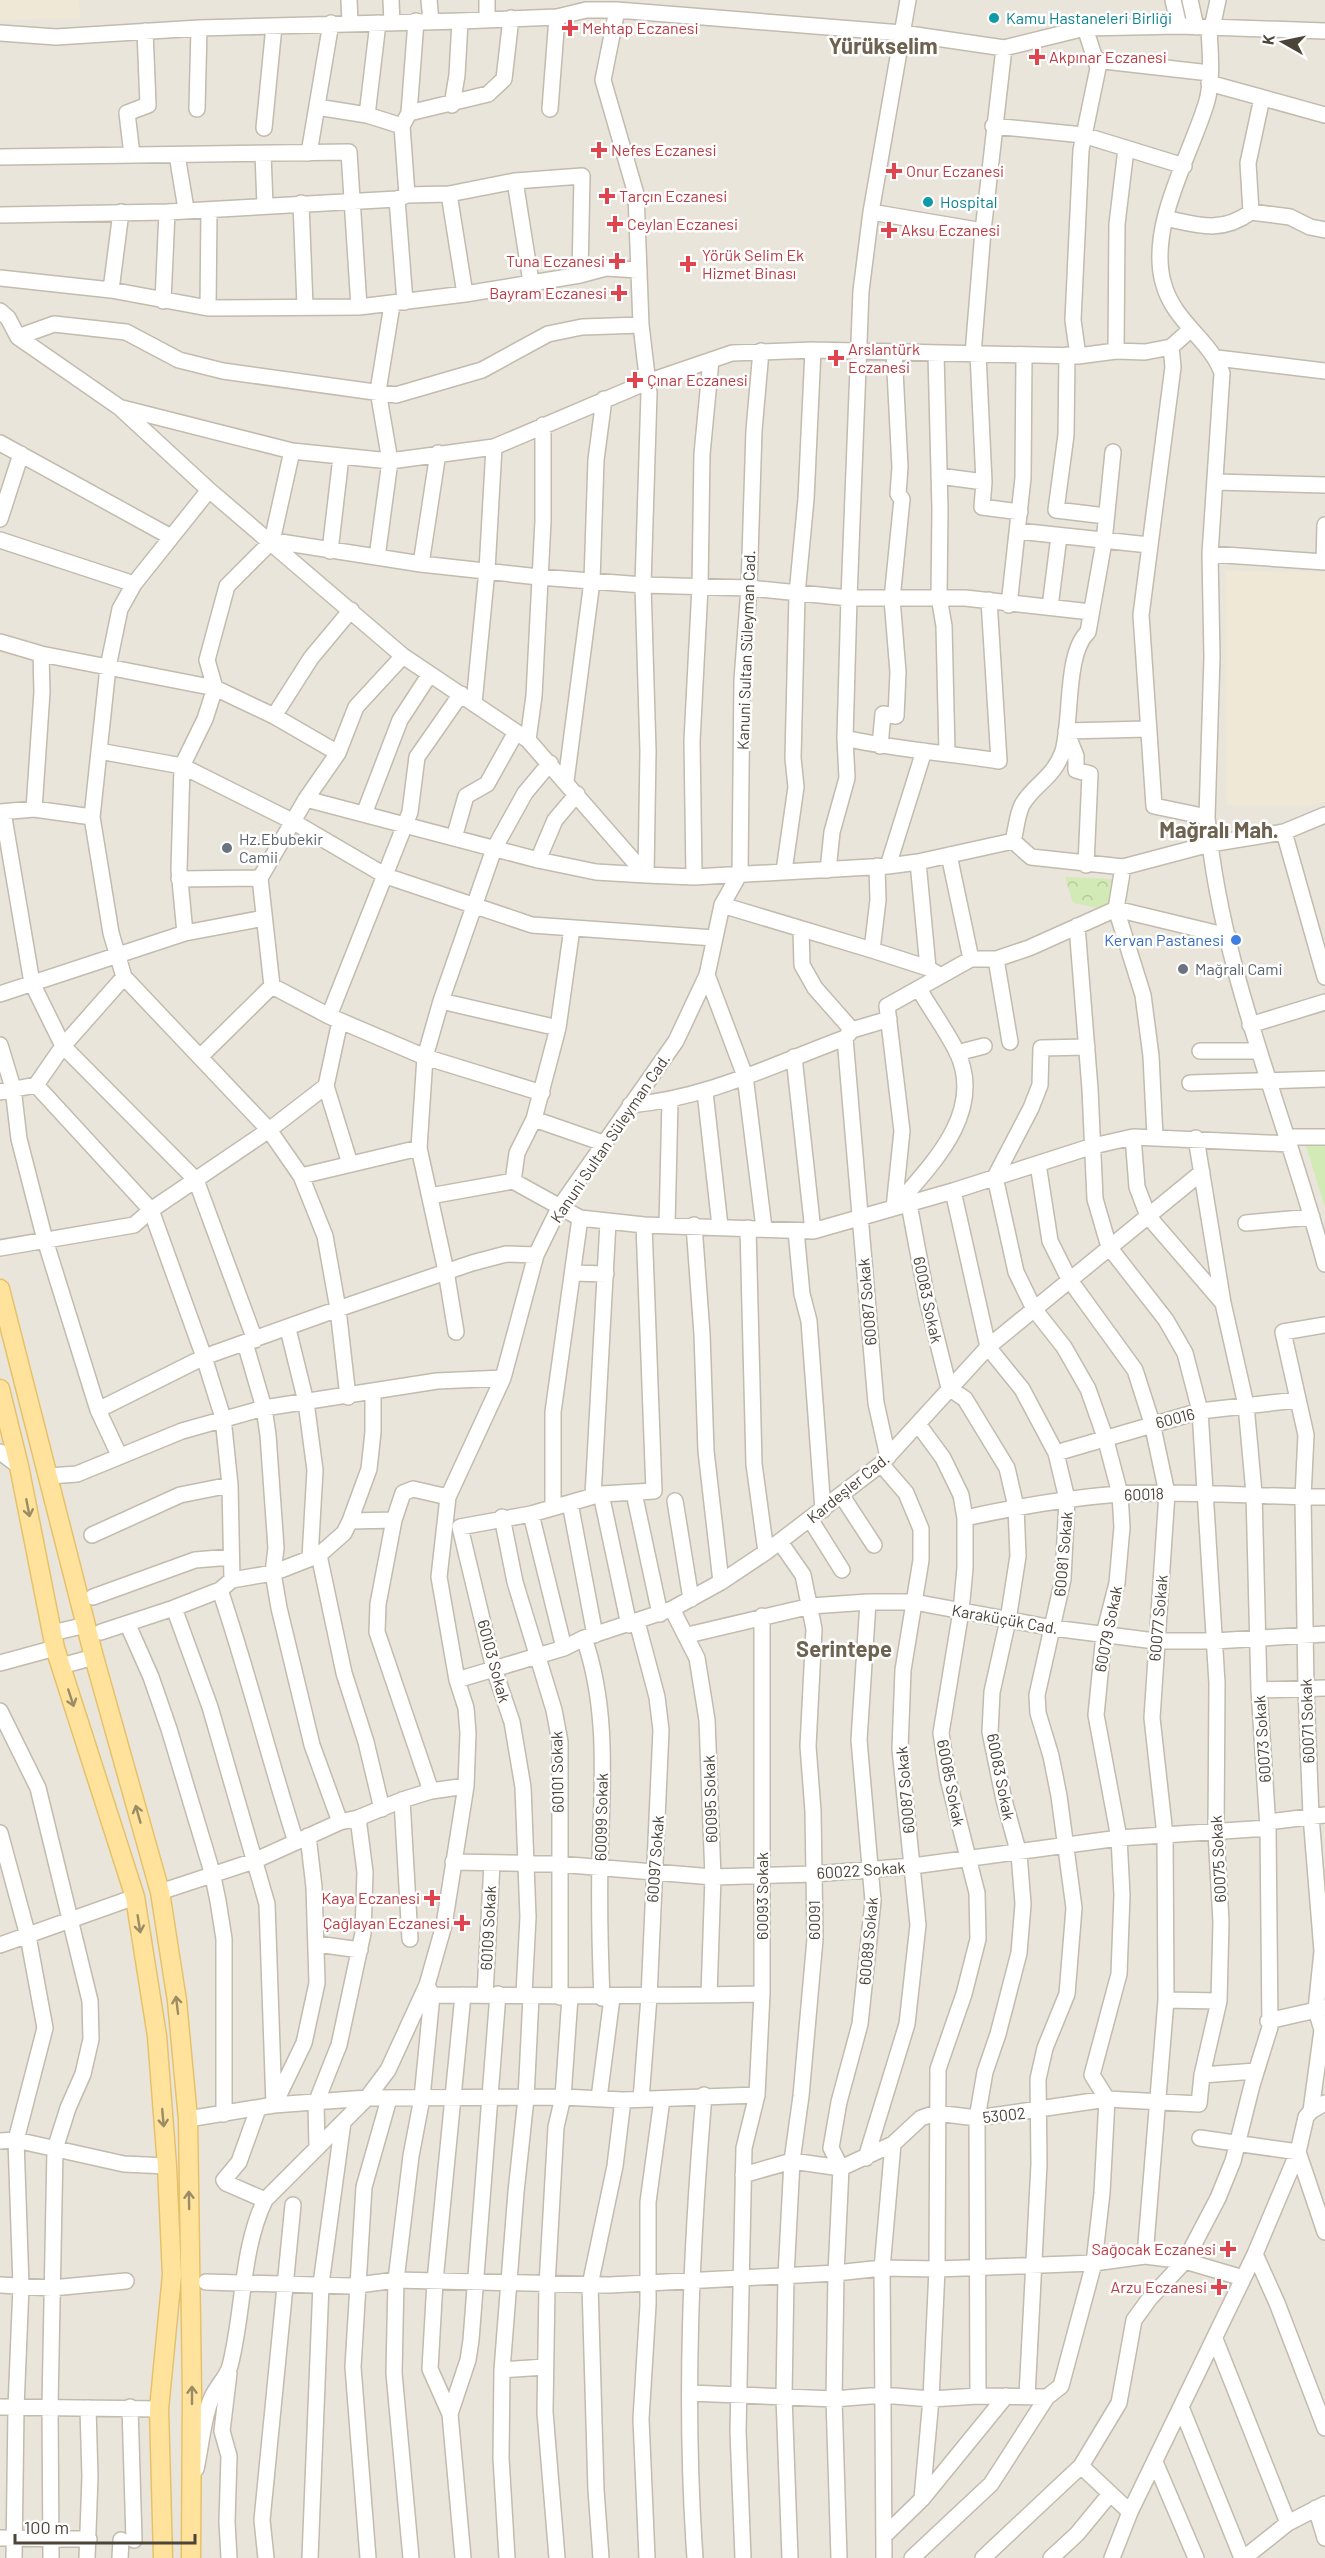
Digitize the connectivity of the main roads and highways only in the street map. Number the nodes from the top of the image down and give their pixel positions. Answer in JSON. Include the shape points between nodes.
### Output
{"nodes":[{"id":1,"x":0,"y":1289,"type":"edge"},
{"id":2,"x":0,"y":1389,"type":"edge"},
{"id":3,"x":163,"y":2558,"type":"edge"},
{"id":4,"x":192,"y":2558,"type":"edge"}],
"edges":[{"from":4,"to":1,"type":"main road","one_way":true,"via":[[188,2119],[177,2001],[160,1892],[94,1657],[93,1628]]},
{"from":2,"to":3,"type":"main road","one_way":true,"via":[[53,1640],[135,1897],[157,2036],[172,2275],[159,2409]]}]}
